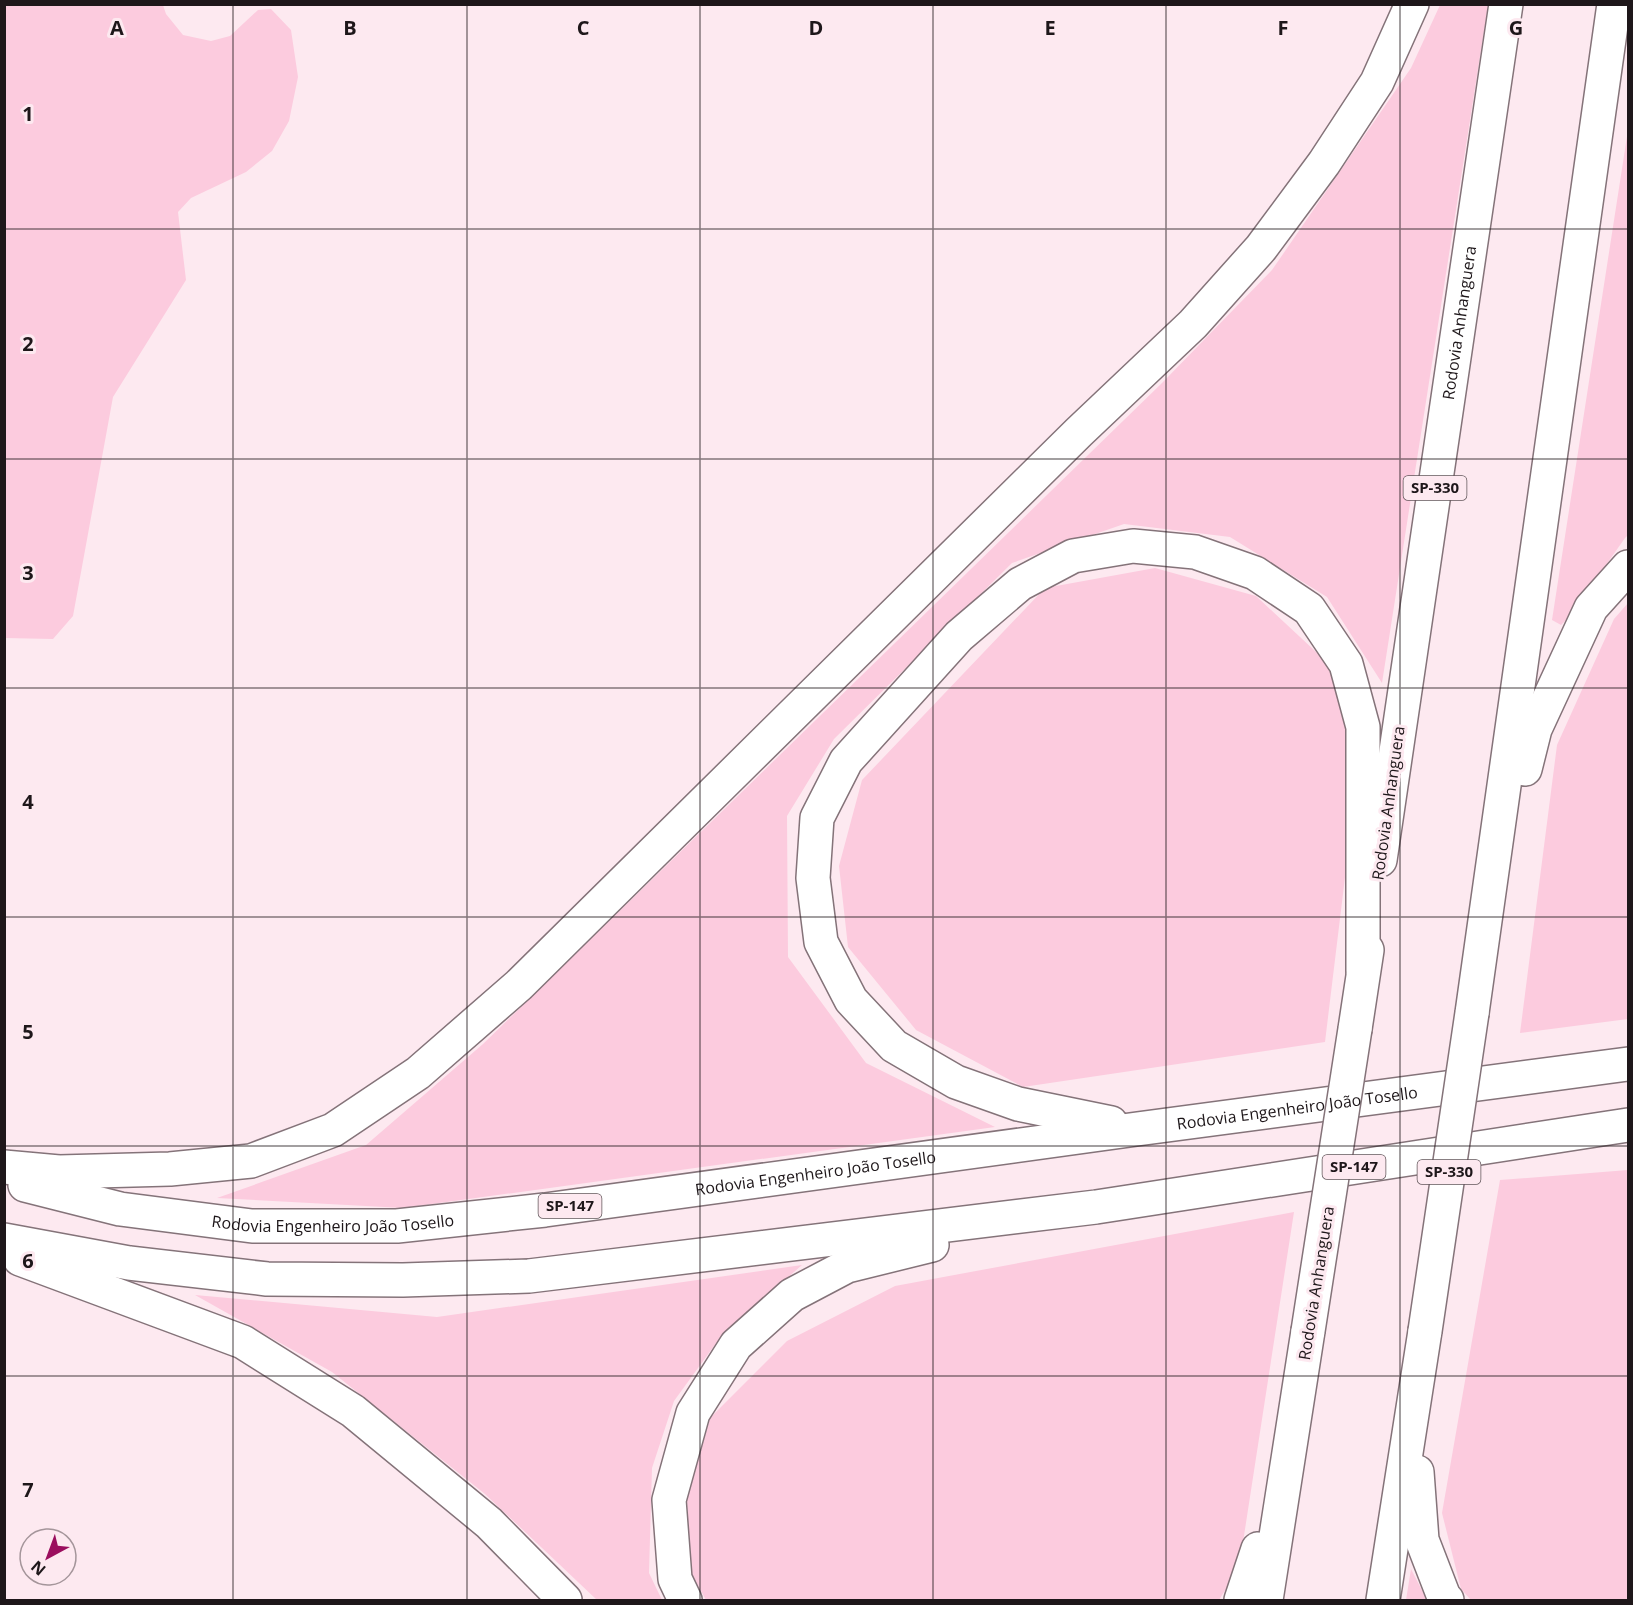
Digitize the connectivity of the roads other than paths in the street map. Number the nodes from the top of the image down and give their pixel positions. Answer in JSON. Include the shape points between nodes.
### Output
{"nodes":[{"id":1,"x":1412,"y":4,"type":"edge"},
{"id":2,"x":1506,"y":4,"type":"edge"},
{"id":3,"x":1614,"y":4,"type":"edge"},
{"id":4,"x":1629,"y":567,"type":"edge"},
{"id":5,"x":1485,"y":928,"type":"junction"},
{"id":6,"x":1364,"y":971,"type":"junction"},
{"id":7,"x":1629,"y":1064,"type":"edge"},
{"id":8,"x":1623,"y":1127,"type":"edge"},
{"id":9,"x":1137,"y":1129,"type":"junction"},
{"id":10,"x":4,"y":1167,"type":"edge"},
{"id":11,"x":4,"y":1179,"type":"edge"},
{"id":12,"x":1096,"y":1207,"type":"junction"},
{"id":13,"x":4,"y":1240,"type":"edge"},
{"id":14,"x":4,"y":1253,"type":"edge"},
{"id":15,"x":1413,"y":1416,"type":"junction"},
{"id":16,"x":1289,"y":1456,"type":"junction"},
{"id":17,"x":564,"y":1600,"type":"edge"},
{"id":18,"x":685,"y":1600,"type":"edge"},
{"id":19,"x":1241,"y":1600,"type":"edge"},
{"id":20,"x":1266,"y":1600,"type":"edge"},
{"id":21,"x":1383,"y":1600,"type":"edge"},
{"id":22,"x":1447,"y":1600,"type":"edge"}],
"edges":[{"from":1,"to":10,"type":"highway","via":[[1377,82],[1324,164],[1261,248],[1193,324],[519,986],[418,1073],[333,1130],[251,1161],[170,1169],[59,1172]]},
{"from":2,"to":6,"type":"highway","name":"Rodovia Anhanguera","number":"SP-330"},
{"from":3,"to":5,"type":"highway","number":"SP-330"},
{"from":4,"to":5,"type":"highway","via":[[1591,608],[1535,729]]},
{"from":5,"to":15,"type":"highway","number":"SP-330","bridge":true},
{"from":6,"to":9,"type":"highway","via":[[1363,727],[1346,664],[1309,609],[1255,573],[1195,552],[1133,546],[1072,556],[1020,584],[959,636],[846,761],[817,818],[813,878],[821,942],[851,1000],[894,1046],[956,1082],[1018,1104]]},
{"from":6,"to":16,"type":"highway","name":"Rodovia Anhanguera","number":"SP-330","bridge":true},
{"from":7,"to":9,"type":"highway","name":"Rodovia Engenheiro João Tosello","number":"SP-147"},
{"from":8,"to":12,"type":"highway","number":"SP-147"},
{"from":9,"to":11,"type":"highway","name":"Rodovia Engenheiro João Tosello","number":"SP-147","via":[[545,1210],[398,1226],[252,1226],[120,1209]]},
{"from":12,"to":13,"type":"highway","number":"SP-147","via":[[529,1276],[404,1280],[267,1279],[129,1263]]},
{"from":12,"to":18,"type":"highway","via":[[847,1266],[792,1295],[736,1345],[693,1413],[669,1500],[675,1580]]},
{"from":14,"to":17,"type":"highway","via":[[243,1342],[353,1411],[489,1523]]},
{"from":15,"to":21,"type":"highway","number":"SP-330"},
{"from":15,"to":22,"type":"highway","via":[[1422,1540]]},
{"from":16,"to":19,"type":"highway"},
{"from":16,"to":20,"type":"highway","name":"Rodovia Anhanguera","number":"SP-330"}]}
